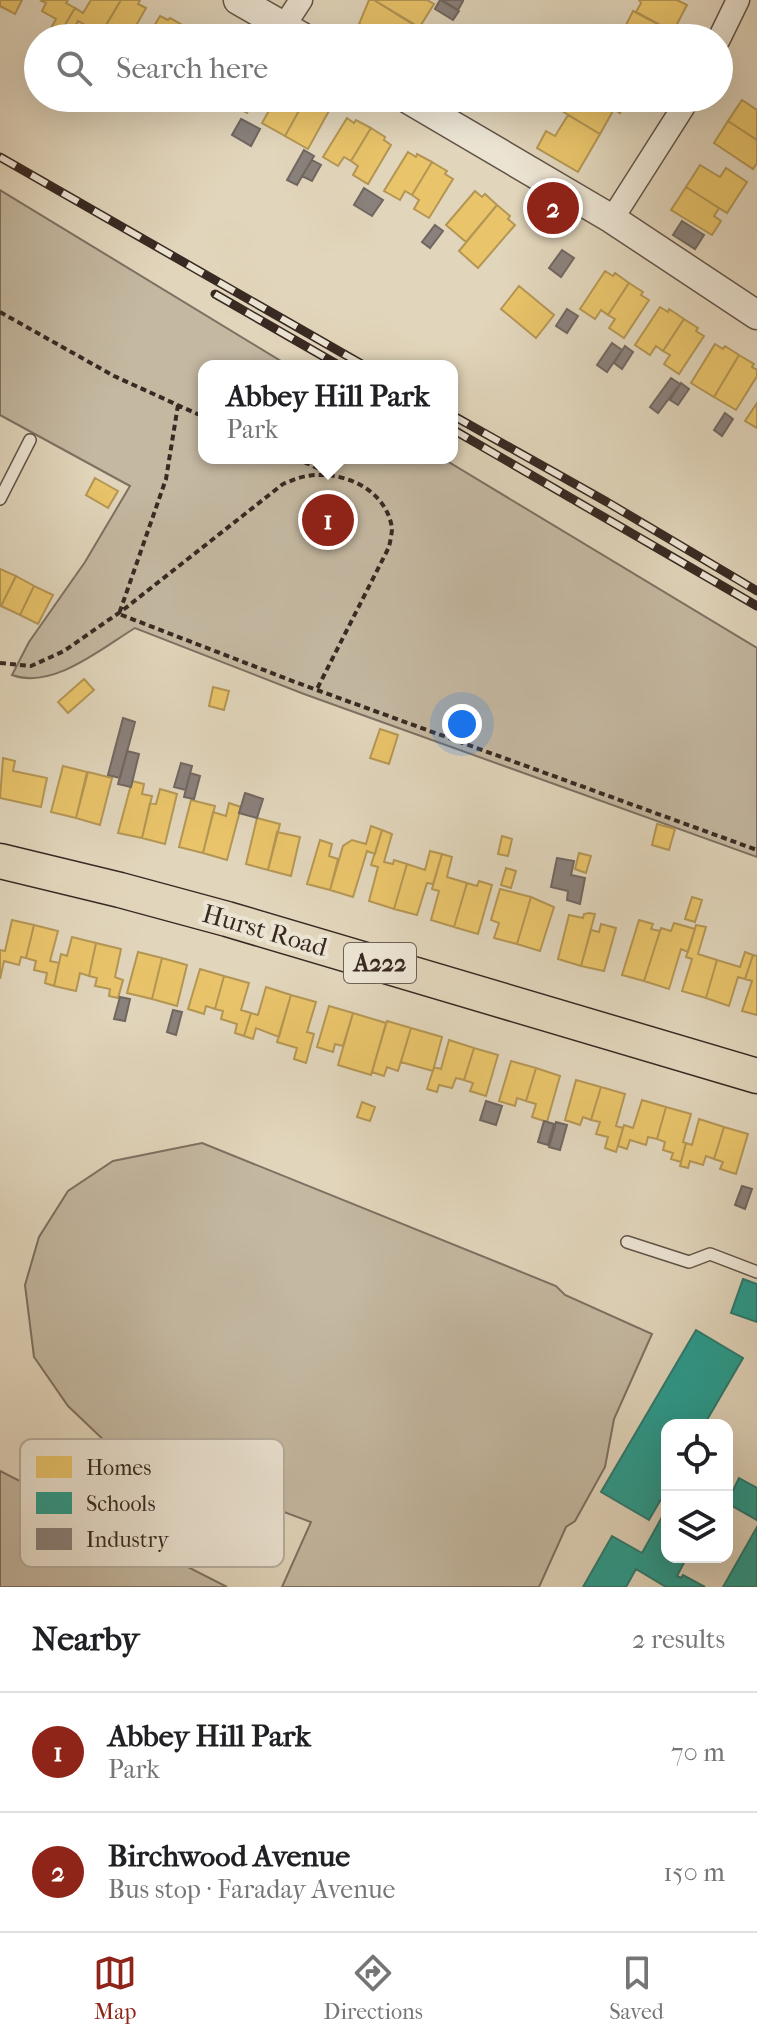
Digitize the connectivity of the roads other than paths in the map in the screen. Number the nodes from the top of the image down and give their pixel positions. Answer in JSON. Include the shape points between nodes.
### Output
{"nodes":[{"id":1,"x":238,"y":0,"type":"edge"},
{"id":2,"x":301,"y":0,"type":"edge"},
{"id":3,"x":738,"y":0,"type":"edge"},
{"id":4,"x":749,"y":0,"type":"edge"},
{"id":5,"x":757,"y":3,"type":"edge"},
{"id":6,"x":280,"y":24,"type":"edge"},
{"id":7,"x":296,"y":24,"type":"edge"},
{"id":8,"x":726,"y":24,"type":"edge"},
{"id":9,"x":430,"y":112,"type":"edge"},
{"id":10,"x":680,"y":112,"type":"edge"},
{"id":11,"x":612,"y":219,"type":"junction"},
{"id":12,"x":757,"y":315,"type":"edge"},
{"id":13,"x":30,"y":440,"type":"dead end"},
{"id":14,"x":0,"y":499,"type":"edge"},
{"id":15,"x":0,"y":861,"type":"edge"},
{"id":16,"x":757,"y":1076,"type":"edge"},
{"id":17,"x":627,"y":1242,"type":"dead end"},
{"id":18,"x":757,"y":1272,"type":"edge"}],
"edges":[{"from":1,"to":6,"type":"street"},
{"from":2,"to":7,"type":"street"},
{"from":3,"to":8,"type":"street"},
{"from":4,"to":5,"type":"street"},
{"from":9,"to":11,"type":"street"},
{"from":10,"to":11,"type":"street"},
{"from":11,"to":12,"type":"street"},
{"from":13,"to":14,"type":"lane"},
{"from":15,"to":16,"type":"main road","name":"Hurst Road","number":"A222","via":[[227,919]]},
{"from":17,"to":18,"type":"lane","via":[[689,1262],[710,1254]]}]}
